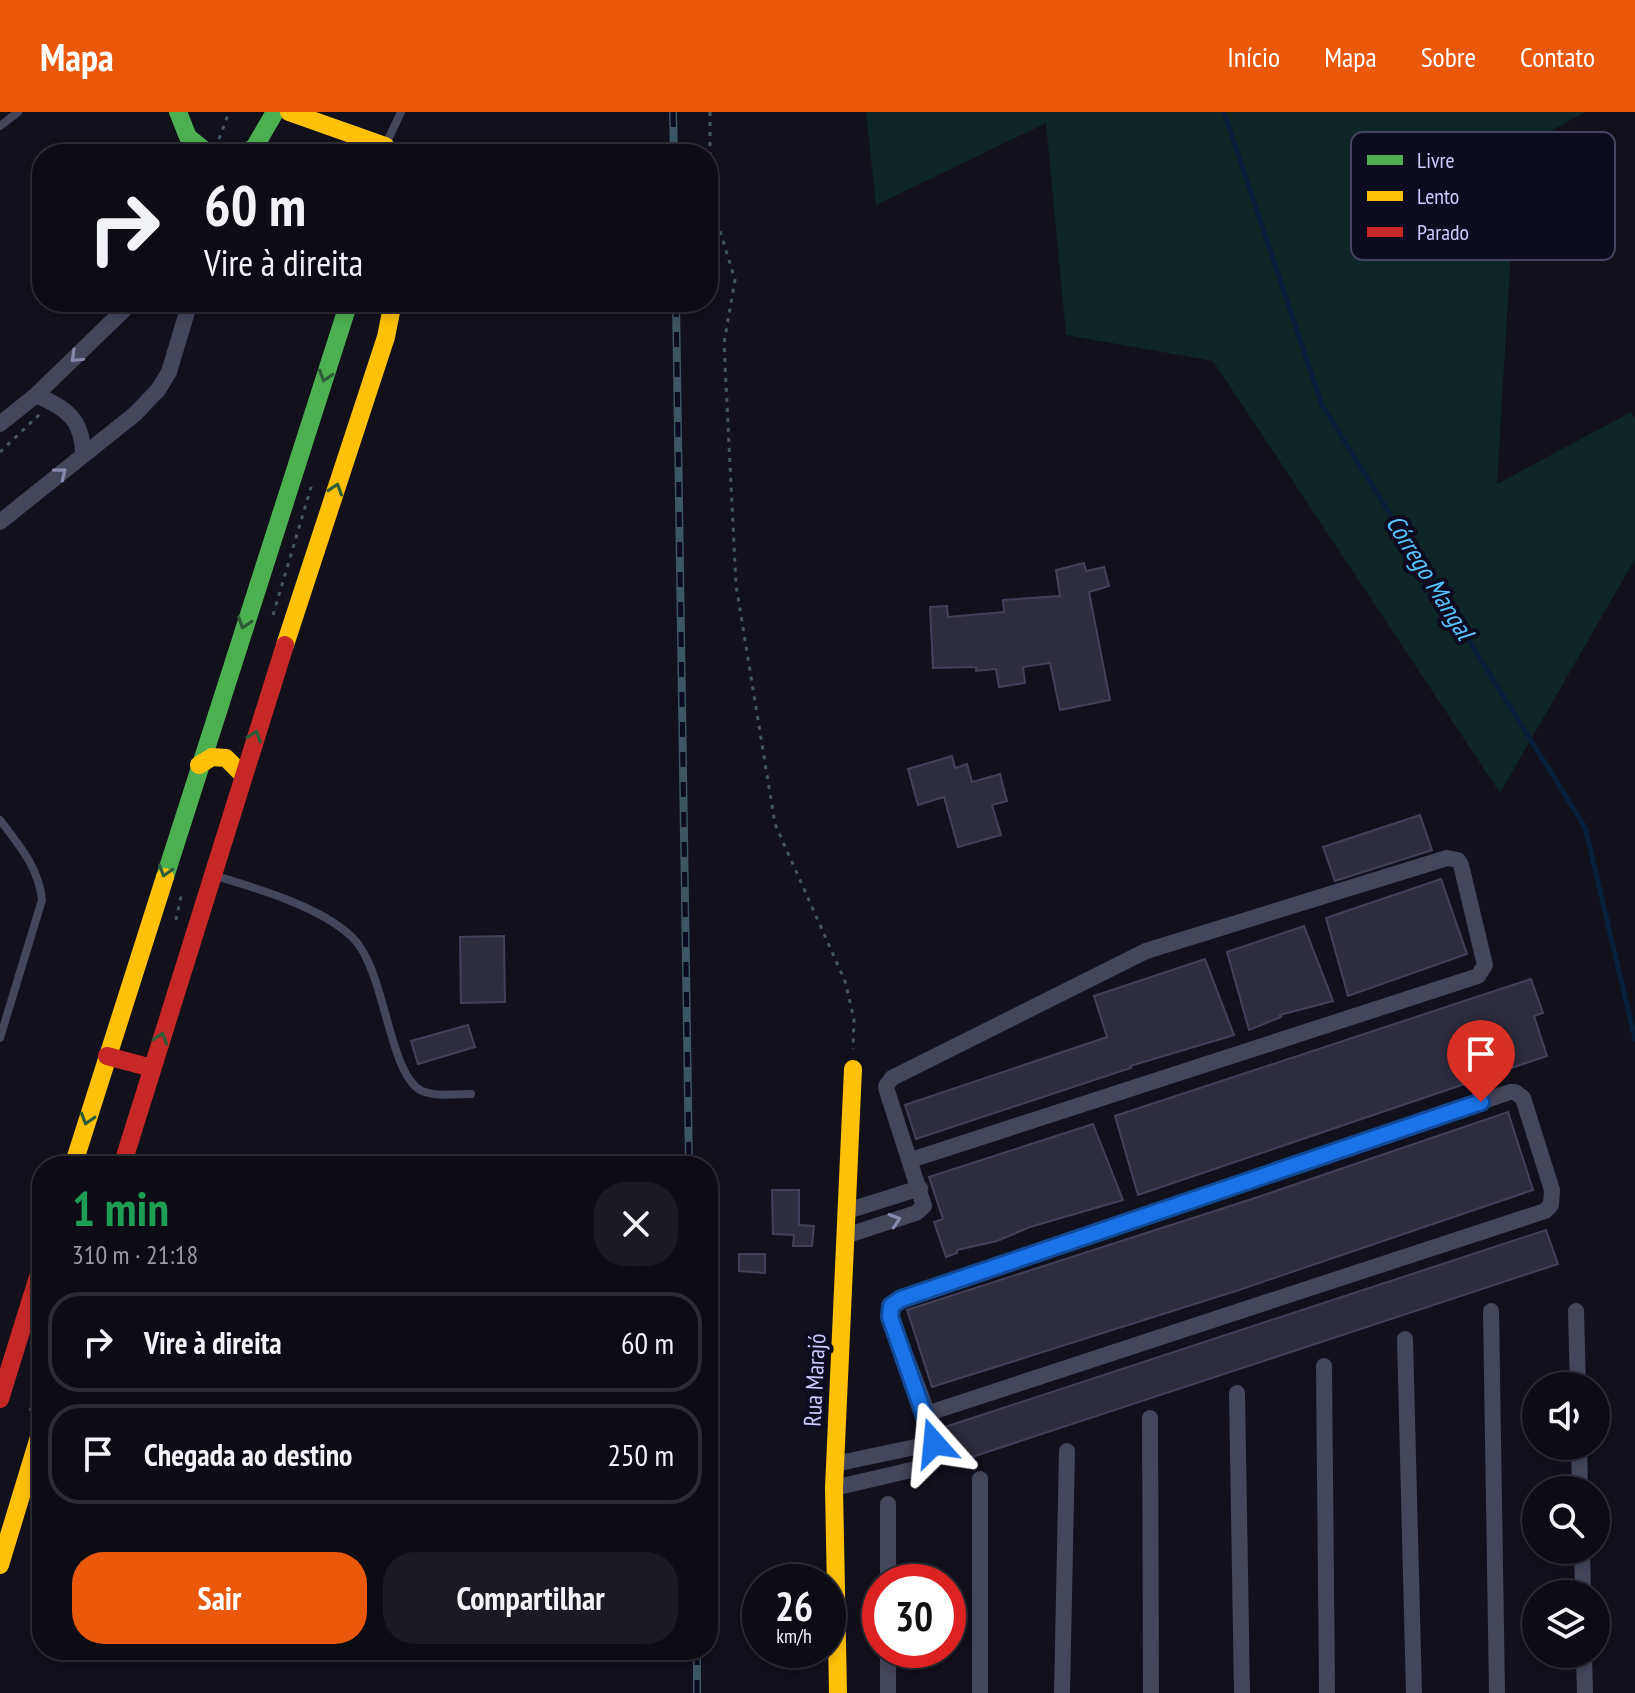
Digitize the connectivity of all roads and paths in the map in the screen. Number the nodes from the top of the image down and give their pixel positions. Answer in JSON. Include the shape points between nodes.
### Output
{"nodes":[{"id":1,"x":18,"y":112,"type":"edge"},
{"id":2,"x":178,"y":112,"type":"edge"},
{"id":3,"x":229,"y":112,"type":"edge"},
{"id":4,"x":275,"y":112,"type":"edge"},
{"id":5,"x":289,"y":112,"type":"edge"},
{"id":6,"x":401,"y":112,"type":"edge"},
{"id":7,"x":710,"y":112,"type":"edge"},
{"id":8,"x":0,"y":126,"type":"edge"},
{"id":9,"x":199,"y":144,"type":"edge"},
{"id":10,"x":206,"y":144,"type":"edge"},
{"id":11,"x":256,"y":144,"type":"edge"},
{"id":12,"x":370,"y":144,"type":"edge"},
{"id":13,"x":388,"y":144,"type":"edge"},
{"id":14,"x":710,"y":144,"type":"edge"},
{"id":15,"x":718,"y":224,"type":"edge"},
{"id":16,"x":122,"y":312,"type":"edge"},
{"id":17,"x":187,"y":312,"type":"edge"},
{"id":18,"x":346,"y":312,"type":"edge"},
{"id":19,"x":391,"y":312,"type":"edge"},
{"id":20,"x":36,"y":395,"type":"junction"},
{"id":21,"x":0,"y":424,"type":"edge"},
{"id":22,"x":83,"y":455,"type":"junction"},
{"id":23,"x":0,"y":522,"type":"edge"},
{"id":24,"x":199,"y":765,"type":"junction"},
{"id":25,"x":242,"y":774,"type":"junction"},
{"id":26,"x":1,"y":823,"type":"edge"},
{"id":27,"x":211,"y":875,"type":"junction"},
{"id":28,"x":0,"y":1038,"type":"edge"},
{"id":29,"x":107,"y":1056,"type":"junction"},
{"id":30,"x":853,"y":1060,"type":"joint"},
{"id":31,"x":152,"y":1068,"type":"junction"},
{"id":32,"x":471,"y":1094,"type":"dead end"},
{"id":33,"x":76,"y":1156,"type":"edge"},
{"id":34,"x":125,"y":1156,"type":"edge"},
{"id":35,"x":911,"y":1160,"type":"junction"},
{"id":36,"x":920,"y":1188,"type":"junction"},
{"id":37,"x":847,"y":1211,"type":"junction"},
{"id":38,"x":845,"y":1236,"type":"junction"},
{"id":39,"x":32,"y":1296,"type":"edge"},
{"id":40,"x":1491,"y":1311,"type":"dead end"},
{"id":41,"x":1576,"y":1311,"type":"dead end"},
{"id":42,"x":1405,"y":1339,"type":"dead end"},
{"id":43,"x":1324,"y":1366,"type":"dead end"},
{"id":44,"x":1578,"y":1372,"type":"edge"},
{"id":45,"x":1237,"y":1393,"type":"dead end"},
{"id":46,"x":0,"y":1399,"type":"edge"},
{"id":47,"x":926,"y":1414,"type":"junction"},
{"id":48,"x":1150,"y":1418,"type":"dead end"},
{"id":49,"x":934,"y":1443,"type":"junction"},
{"id":50,"x":1067,"y":1451,"type":"dead end"},
{"id":51,"x":32,"y":1460,"type":"edge"},
{"id":52,"x":835,"y":1464,"type":"junction"},
{"id":53,"x":980,"y":1479,"type":"dead end"},
{"id":54,"x":834,"y":1488,"type":"junction"},
{"id":55,"x":888,"y":1504,"type":"dead end"},
{"id":56,"x":888,"y":1564,"type":"edge"},
{"id":57,"x":0,"y":1565,"type":"edge"},
{"id":58,"x":888,"y":1668,"type":"edge"},
{"id":59,"x":1584,"y":1668,"type":"edge"},
{"id":60,"x":838,"y":1693,"type":"edge"},
{"id":61,"x":888,"y":1693,"type":"edge"},
{"id":62,"x":980,"y":1693,"type":"edge"},
{"id":63,"x":1062,"y":1693,"type":"edge"},
{"id":64,"x":1151,"y":1693,"type":"edge"},
{"id":65,"x":1242,"y":1693,"type":"edge"},
{"id":66,"x":1327,"y":1693,"type":"edge"},
{"id":67,"x":1414,"y":1693,"type":"edge"},
{"id":68,"x":1497,"y":1693,"type":"edge"},
{"id":69,"x":1585,"y":1693,"type":"edge"}],
"edges":[{"from":1,"to":8,"type":"lane"},
{"from":2,"to":9,"type":"main road","via":[[181,128]]},
{"from":3,"to":10,"type":"path"},
{"from":4,"to":11,"type":"main road"},
{"from":5,"to":12,"type":"main road"},
{"from":6,"to":13,"type":"lane"},
{"from":7,"to":14,"type":"path"},
{"from":15,"to":30,"type":"path","via":[[735,280],[724,343],[736,585],[775,824],[845,981],[854,1019]]},
{"from":16,"to":20,"type":"street","one_way":true},
{"from":17,"to":22,"type":"street","via":[[169,372],[158,390]]},
{"from":18,"to":24,"type":"main road","one_way":true},
{"from":25,"to":19,"type":"main road","one_way":true},
{"from":20,"to":21,"type":"street"},
{"from":20,"to":22,"type":"street","via":[[67,412],[78,425]]},
{"from":23,"to":22,"type":"street","one_way":true},
{"from":24,"to":25,"type":"main road","via":[[212,757],[226,758]]},
{"from":24,"to":29,"type":"main road","one_way":true},
{"from":25,"to":27,"type":"main road"},
{"from":26,"to":28,"type":"lane","via":[[30,860],[42,900]]},
{"from":31,"to":27,"type":"main road","one_way":true},
{"from":27,"to":32,"type":"lane","via":[[266,890],[351,935],[364,951],[411,1081],[435,1094]]},
{"from":29,"to":31,"type":"main road"},
{"from":29,"to":33,"type":"main road","one_way":true},
{"from":30,"to":37,"type":"main road","name":"Rua Marajó"},
{"from":31,"to":34,"type":"main road"},
{"from":35,"to":35,"type":"street","via":[[887,1091],[892,1078],[1146,951],[1447,858],[1461,865],[1485,965],[1478,976]]},
{"from":35,"to":36,"type":"street"},
{"from":36,"to":37,"type":"street"},
{"from":38,"to":36,"type":"street","one_way":true,"via":[[921,1211]]},
{"from":37,"to":38,"type":"main road","name":"Rua Marajó"},
{"from":38,"to":52,"type":"main road","name":"Rua Marajó"},
{"from":39,"to":46,"type":"main road"},
{"from":40,"to":68,"type":"street"},
{"from":41,"to":44,"type":"street"},
{"from":42,"to":67,"type":"street"},
{"from":43,"to":66,"type":"street"},
{"from":45,"to":65,"type":"street"},
{"from":47,"to":47,"type":"street","via":[[1545,1211],[1552,1190],[1523,1098],[1510,1092],[901,1299],[891,1306],[890,1317]]},
{"from":47,"to":49,"type":"street"},
{"from":48,"to":64,"type":"street"},
{"from":49,"to":52,"type":"street"},
{"from":49,"to":54,"type":"street","via":[[934,1457],[924,1467]]},
{"from":50,"to":63,"type":"street"},
{"from":51,"to":57,"type":"main road"},
{"from":52,"to":54,"type":"main road","name":"Rua Marajó"},
{"from":53,"to":62,"type":"street"},
{"from":54,"to":60,"type":"main road","name":"Rua Marajó"},
{"from":55,"to":56,"type":"street"},
{"from":58,"to":61,"type":"street"},
{"from":59,"to":69,"type":"street"}]}
